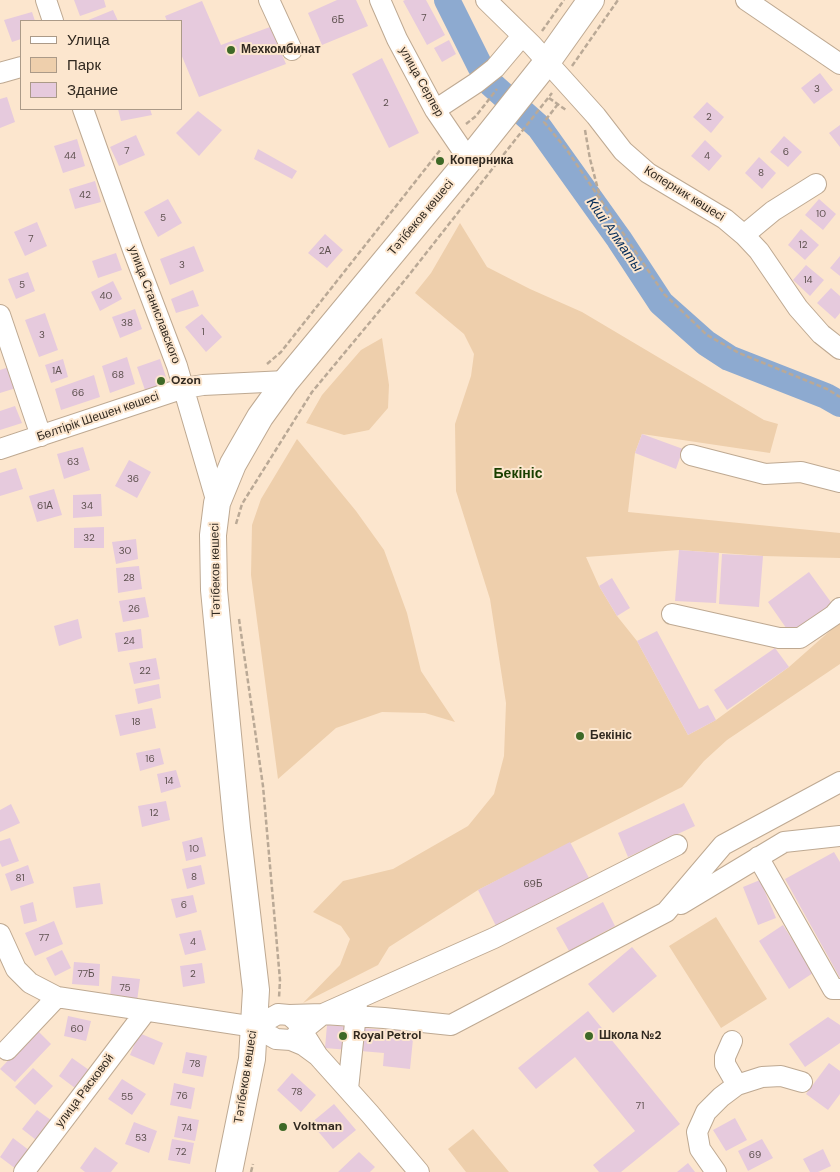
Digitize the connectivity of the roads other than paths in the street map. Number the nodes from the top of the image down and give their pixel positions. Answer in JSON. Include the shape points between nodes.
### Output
{"nodes":[{"id":1,"x":46,"y":0,"type":"edge"},
{"id":2,"x":269,"y":0,"type":"edge"},
{"id":3,"x":380,"y":0,"type":"edge"},
{"id":4,"x":486,"y":0,"type":"edge"},
{"id":5,"x":591,"y":0,"type":"edge"},
{"id":6,"x":746,"y":0,"type":"edge"},
{"id":7,"x":53,"y":20,"type":"edge"},
{"id":8,"x":522,"y":36,"type":"junction"},
{"id":9,"x":292,"y":50,"type":"dead end"},
{"id":10,"x":840,"y":64,"type":"edge"},
{"id":11,"x":20,"y":67,"type":"edge"},
{"id":12,"x":555,"y":70,"type":"junction"},
{"id":13,"x":0,"y":73,"type":"edge"},
{"id":14,"x":515,"y":88,"type":"junction"},
{"id":15,"x":83,"y":110,"type":"edge"},
{"id":16,"x":435,"y":110,"type":"junction"},
{"id":17,"x":469,"y":160,"type":"junction"},
{"id":18,"x":816,"y":184,"type":"dead end"},
{"id":19,"x":744,"y":235,"type":"junction"},
{"id":20,"x":0,"y":315,"type":"edge"},
{"id":21,"x":840,"y":349,"type":"edge"},
{"id":22,"x":286,"y":382,"type":"junction"},
{"id":23,"x":184,"y":388,"type":"junction"},
{"id":24,"x":41,"y":436,"type":"junction"},
{"id":25,"x":0,"y":449,"type":"edge"},
{"id":26,"x":691,"y":455,"type":"dead end"},
{"id":27,"x":840,"y":482,"type":"edge"},
{"id":28,"x":217,"y":503,"type":"junction"},
{"id":29,"x":840,"y":608,"type":"edge"},
{"id":30,"x":672,"y":614,"type":"dead end"},
{"id":31,"x":840,"y":782,"type":"edge"},
{"id":32,"x":840,"y":836,"type":"edge"},
{"id":33,"x":677,"y":845,"type":"dead end"},
{"id":34,"x":758,"y":857,"type":"junction"},
{"id":35,"x":666,"y":912,"type":"junction"},
{"id":36,"x":0,"y":934,"type":"edge"},
{"id":37,"x":4,"y":954,"type":"edge"},
{"id":38,"x":840,"y":989,"type":"edge"},
{"id":39,"x":57,"y":997,"type":"junction"},
{"id":40,"x":357,"y":1008,"type":"junction"},
{"id":41,"x":146,"y":1010,"type":"junction"},
{"id":42,"x":323,"y":1014,"type":"junction"},
{"id":43,"x":283,"y":1015,"type":"junction"},
{"id":44,"x":255,"y":1027,"type":"junction"},
{"id":45,"x":297,"y":1036,"type":"junction"},
{"id":46,"x":732,"y":1041,"type":"dead end"},
{"id":47,"x":7,"y":1050,"type":"dead end"},
{"id":48,"x":802,"y":1082,"type":"dead end"},
{"id":49,"x":736,"y":1085,"type":"junction"},
{"id":50,"x":348,"y":1089,"type":"junction"},
{"id":51,"x":24,"y":1172,"type":"edge"},
{"id":52,"x":229,"y":1172,"type":"edge"},
{"id":53,"x":419,"y":1172,"type":"edge"},
{"id":54,"x":716,"y":1172,"type":"edge"}],
"edges":[{"from":1,"to":7,"type":"street"},
{"from":2,"to":9,"type":"street"},
{"from":3,"to":16,"type":"street","name":"улица Серпер"},
{"from":4,"to":8,"type":"street","name":"Коперник көшесі"},
{"from":5,"to":12,"type":"main road","name":"Тәтібеков көшесі"},
{"from":6,"to":10,"type":"street"},
{"from":8,"to":12,"type":"street","name":"Коперник көшесі"},
{"from":8,"to":14,"type":"street"},
{"from":11,"to":13,"type":"street"},
{"from":12,"to":14,"type":"main road","name":"Тәтібеков көшесі"},
{"from":12,"to":19,"type":"street","name":"Коперник көшесі","via":[[623,150],[648,173],[725,219]]},
{"from":14,"to":16,"type":"street","via":[[476,83]]},
{"from":14,"to":17,"type":"main road","name":"Тәтібеков көшесі","via":[[500,122]]},
{"from":15,"to":23,"type":"street","name":"улица Станиславского"},
{"from":16,"to":17,"type":"street","name":"улица Серпер"},
{"from":17,"to":22,"type":"main road","name":"Тәтібеков көшесі"},
{"from":18,"to":19,"type":"street","via":[[773,211]]},
{"from":19,"to":21,"type":"street","name":"Коперник көшесі","via":[[759,251],[798,308],[821,334]]},
{"from":20,"to":24,"type":"street"},
{"from":22,"to":23,"type":"street","name":"Бөлтірік Шешен көшесі"},
{"from":22,"to":28,"type":"main road","name":"Тәтібеков көшесі","via":[[260,417],[233,464]]},
{"from":23,"to":24,"type":"street","name":"Бөлтірік Шешен көшесі"},
{"from":23,"to":28,"type":"street","name":"улица Станиславского"},
{"from":24,"to":25,"type":"street","name":"Бөлтірік Шешен көшесі"},
{"from":26,"to":27,"type":"street","via":[[766,474],[801,472]]},
{"from":28,"to":44,"type":"main road","name":"Тәтібеков көшесі","via":[[213,535],[214,590],[256,990]]},
{"from":29,"to":30,"type":"street","via":[[800,638],[779,638]]},
{"from":31,"to":35,"type":"street","via":[[723,845]]},
{"from":32,"to":34,"type":"street","via":[[784,842]]},
{"from":33,"to":40,"type":"street"},
{"from":34,"to":35,"type":"street"},
{"from":34,"to":38,"type":"street","via":[[833,989]]},
{"from":35,"to":40,"type":"street","via":[[451,1025]]},
{"from":36,"to":37,"type":"street"},
{"from":37,"to":39,"type":"street","via":[[30,983]]},
{"from":39,"to":41,"type":"street"},
{"from":39,"to":47,"type":"street"},
{"from":40,"to":42,"type":"street"},
{"from":40,"to":50,"type":"street"},
{"from":41,"to":44,"type":"street"},
{"from":41,"to":51,"type":"street","name":"улица Расковой"},
{"from":42,"to":43,"type":"street"},
{"from":42,"to":45,"type":"street"},
{"from":43,"to":44,"type":"street"},
{"from":43,"to":45,"type":"street","via":[[296,1021]]},
{"from":44,"to":45,"type":"street","via":[[276,1038]]},
{"from":44,"to":52,"type":"main road","name":"Тәтібеков көшесі","via":[[252,1059]]},
{"from":45,"to":50,"type":"street"},
{"from":46,"to":49,"type":"street","via":[[725,1064]]},
{"from":48,"to":49,"type":"street","via":[[781,1076],[762,1077]]},
{"from":49,"to":54,"type":"street","via":[[706,1112],[697,1132],[700,1149]]},
{"from":50,"to":53,"type":"street"}]}
